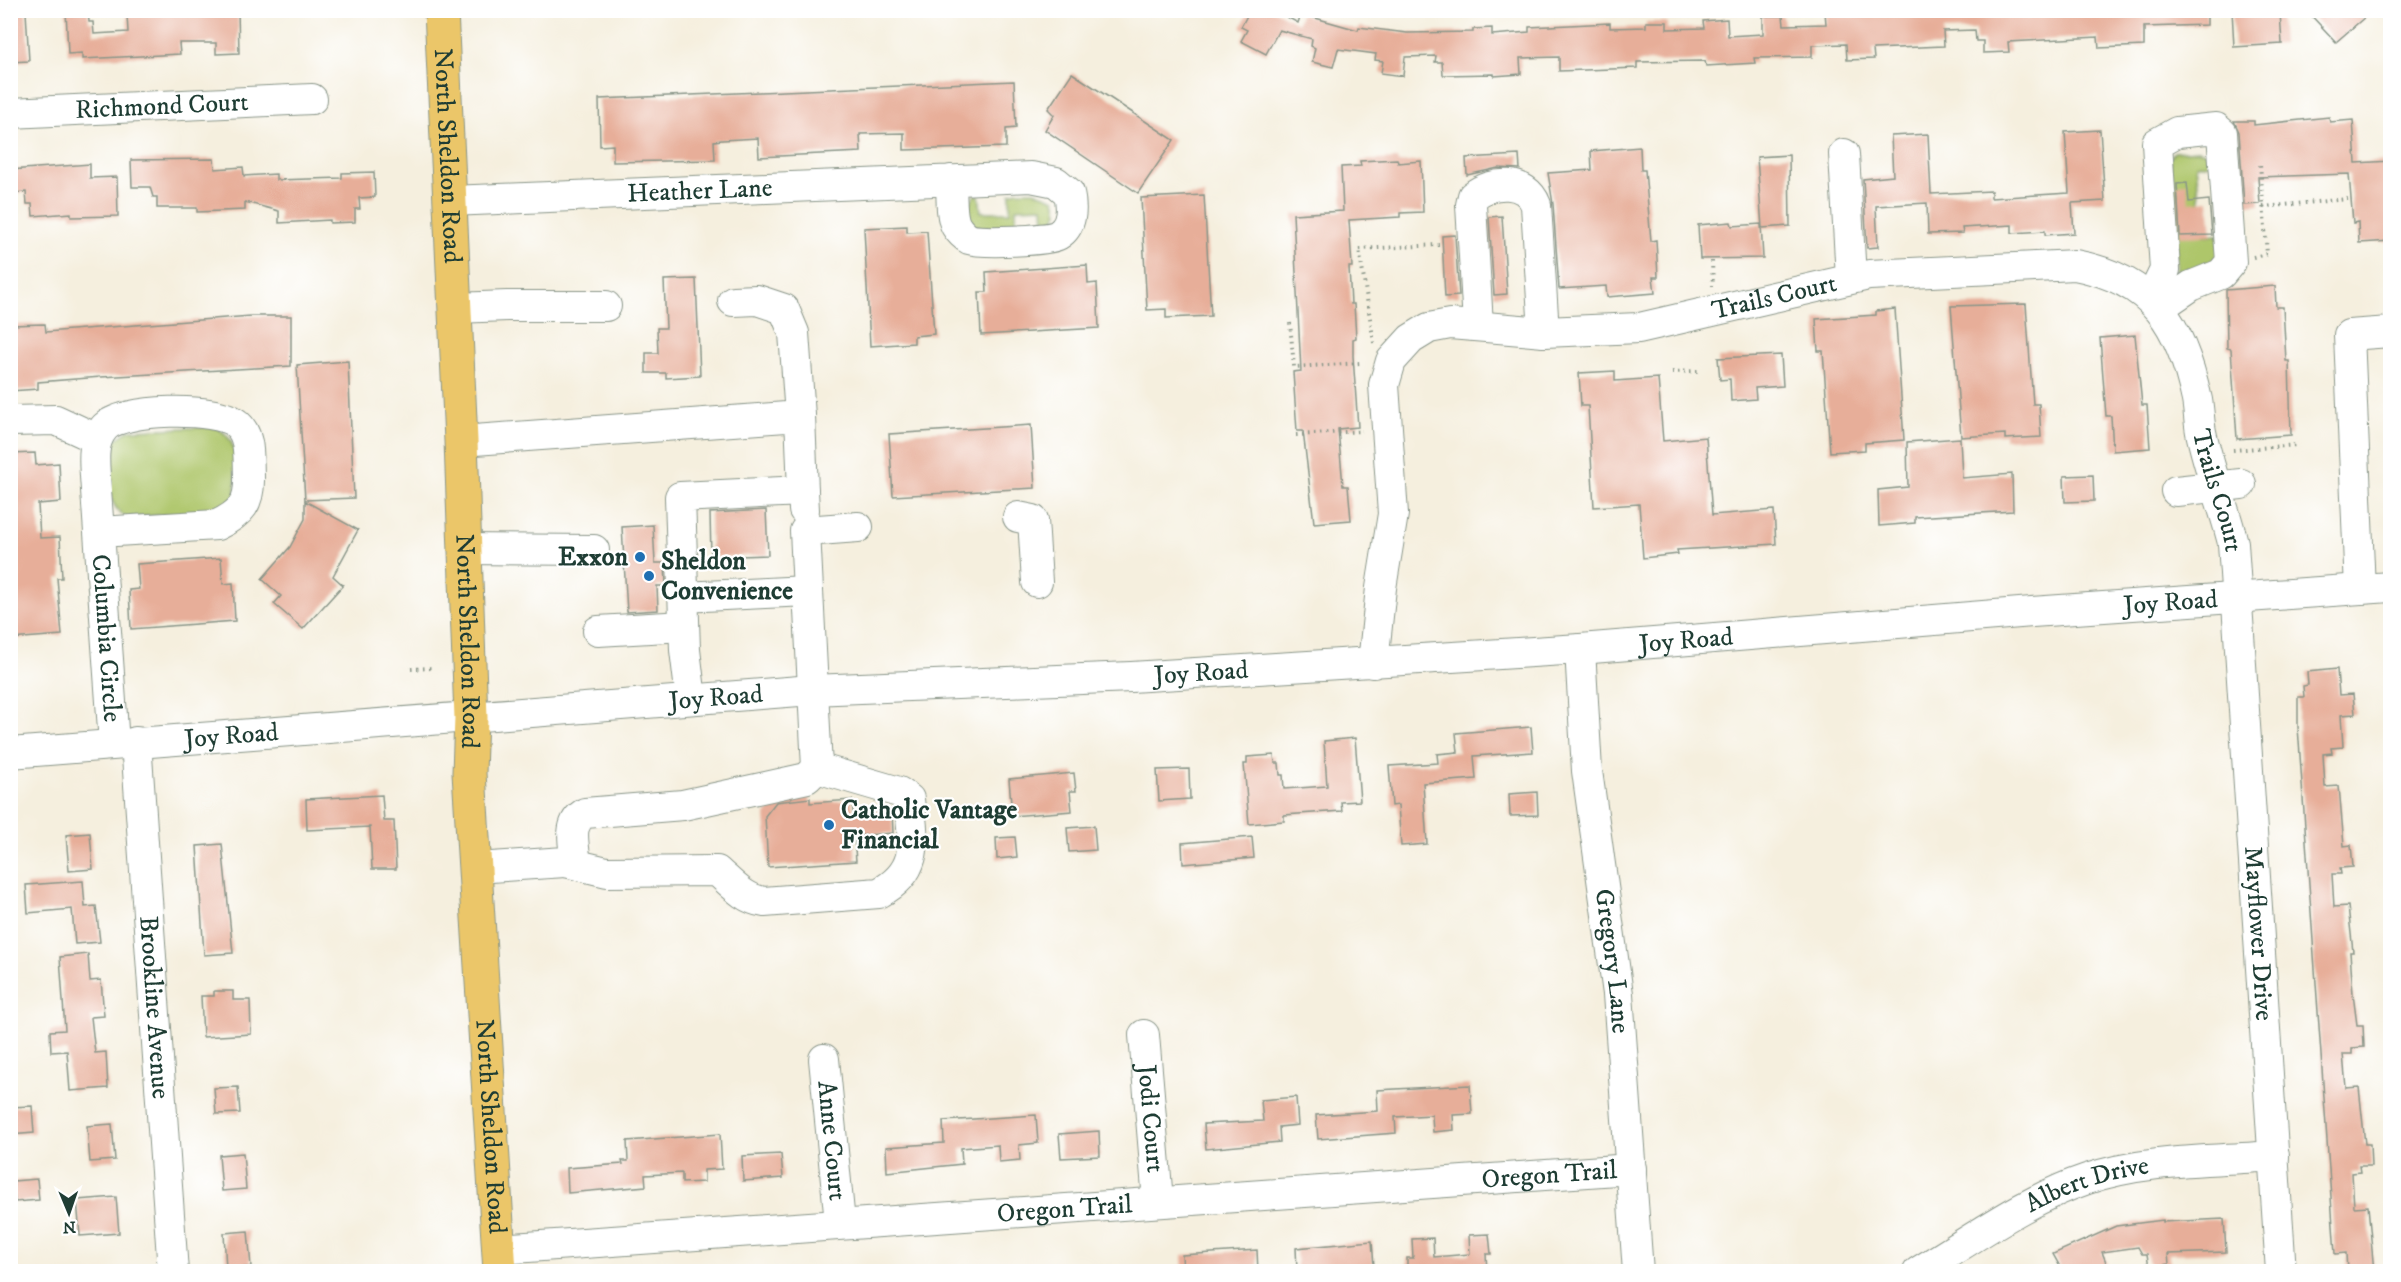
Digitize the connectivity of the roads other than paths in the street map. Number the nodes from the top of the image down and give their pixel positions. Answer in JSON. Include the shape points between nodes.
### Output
{"nodes":[{"id":1,"x":441,"y":10,"type":"edge"},
{"id":2,"x":312,"y":99,"type":"dead end"},
{"id":3,"x":10,"y":113,"type":"edge"},
{"id":4,"x":1844,"y":154,"type":"dead end"},
{"id":5,"x":951,"y":180,"type":"dead end"},
{"id":6,"x":450,"y":201,"type":"junction"},
{"id":7,"x":1851,"y":278,"type":"junction"},
{"id":8,"x":733,"y":301,"type":"dead end"},
{"id":9,"x":2155,"y":303,"type":"junction"},
{"id":10,"x":606,"y":306,"type":"dead end"},
{"id":11,"x":456,"y":309,"type":"junction"},
{"id":12,"x":1478,"y":325,"type":"junction"},
{"id":13,"x":1544,"y":332,"type":"junction"},
{"id":14,"x":2391,"y":332,"type":"edge"},
{"id":15,"x":800,"y":416,"type":"junction"},
{"id":16,"x":10,"y":422,"type":"edge"},
{"id":17,"x":97,"y":439,"type":"junction"},
{"id":18,"x":461,"y":441,"type":"junction"},
{"id":19,"x":2229,"y":485,"type":"junction"},
{"id":20,"x":803,"y":491,"type":"junction"},
{"id":21,"x":2176,"y":491,"type":"dead end"},
{"id":22,"x":1018,"y":517,"type":"dead end"},
{"id":23,"x":858,"y":527,"type":"dead end"},
{"id":24,"x":805,"y":531,"type":"junction"},
{"id":25,"x":99,"y":532,"type":"junction"},
{"id":26,"x":464,"y":549,"type":"junction"},
{"id":27,"x":594,"y":550,"type":"dead end"},
{"id":28,"x":1037,"y":582,"type":"dead end"},
{"id":29,"x":2391,"y":587,"type":"edge"},
{"id":30,"x":2361,"y":589,"type":"junction"},
{"id":31,"x":807,"y":591,"type":"junction"},
{"id":32,"x":2235,"y":598,"type":"junction"},
{"id":33,"x":684,"y":611,"type":"junction"},
{"id":34,"x":598,"y":631,"type":"dead end"},
{"id":35,"x":1580,"y":649,"type":"junction"},
{"id":36,"x":1373,"y":663,"type":"junction"},
{"id":37,"x":812,"y":690,"type":"junction"},
{"id":38,"x":691,"y":699,"type":"junction"},
{"id":39,"x":471,"y":718,"type":"junction"},
{"id":40,"x":125,"y":743,"type":"junction"},
{"id":41,"x":10,"y":753,"type":"edge"},
{"id":42,"x":817,"y":768,"type":"junction"},
{"id":43,"x":565,"y":862,"type":"junction"},
{"id":44,"x":476,"y":868,"type":"junction"},
{"id":45,"x":1144,"y":1035,"type":"dead end"},
{"id":46,"x":824,"y":1059,"type":"dead end"},
{"id":47,"x":2274,"y":1156,"type":"junction"},
{"id":48,"x":1631,"y":1169,"type":"junction"},
{"id":49,"x":1158,"y":1201,"type":"junction"},
{"id":50,"x":840,"y":1223,"type":"junction"},
{"id":51,"x":500,"y":1260,"type":"edge"},
{"id":52,"x":172,"y":1272,"type":"edge"},
{"id":53,"x":1638,"y":1272,"type":"edge"},
{"id":54,"x":1918,"y":1272,"type":"edge"},
{"id":55,"x":2282,"y":1272,"type":"edge"}],
"edges":[{"from":1,"to":6,"type":"main road","name":"North Sheldon Road"},
{"from":2,"to":3,"type":"street","name":"Richmond Court"},
{"from":4,"to":7,"type":"street"},
{"from":5,"to":6,"type":"street","name":"Heather Lane"},
{"from":6,"to":11,"type":"main road","name":"North Sheldon Road"},
{"from":7,"to":9,"type":"street","name":"Trails Court","via":[[2075,265],[2114,275]]},
{"from":7,"to":13,"type":"street","name":"Trails Court","via":[[1639,328]]},
{"from":8,"to":15,"type":"street","via":[[757,300],[784,309],[794,333]]},
{"from":9,"to":9,"type":"street","via":[[2164,270],[2157,143],[2177,132],[2216,128],[2222,134],[2231,262],[2221,274]]},
{"from":9,"to":19,"type":"street","name":"Trails Court","via":[[2170,321],[2190,370],[2200,430]]},
{"from":10,"to":11,"type":"street"},
{"from":11,"to":18,"type":"main road","name":"North Sheldon Road"},
{"from":12,"to":13,"type":"street","name":"Trails Court"},
{"from":12,"to":13,"type":"street","via":[[1471,205],[1473,196],[1482,189],[1504,184],[1532,193],[1536,205]]},
{"from":12,"to":36,"type":"street","name":"Trails Court","via":[[1429,328],[1399,350],[1386,373],[1383,402],[1393,514]]},
{"from":14,"to":30,"type":"street","via":[[2349,335]]},
{"from":15,"to":18,"type":"street"},
{"from":15,"to":20,"type":"street"},
{"from":16,"to":17,"type":"street","via":[[56,420]]},
{"from":17,"to":25,"type":"street","name":"Columbia Circle","via":[[94,452]]},
{"from":17,"to":25,"type":"street","name":"Columbia Circle","via":[[106,426],[128,416],[205,412],[222,415],[237,423],[247,438],[249,485],[243,507],[217,525]]},
{"from":18,"to":26,"type":"main road","name":"North Sheldon Road"},
{"from":19,"to":21,"type":"street"},
{"from":19,"to":32,"type":"street","name":"Trails Court"},
{"from":20,"to":24,"type":"street"},
{"from":20,"to":33,"type":"street","via":[[680,497]]},
{"from":22,"to":28,"type":"street","via":[[1033,520]]},
{"from":23,"to":24,"type":"street"},
{"from":24,"to":31,"type":"street"},
{"from":25,"to":40,"type":"street","name":"Columbia Circle"},
{"from":26,"to":27,"type":"street"},
{"from":26,"to":39,"type":"main road","name":"North Sheldon Road"},
{"from":29,"to":30,"type":"street","name":"Joy Road"},
{"from":30,"to":32,"type":"street","name":"Joy Road"},
{"from":31,"to":33,"type":"street"},
{"from":31,"to":37,"type":"street"},
{"from":32,"to":35,"type":"street","name":"Joy Road"},
{"from":32,"to":47,"type":"street","name":"Mayflower Drive"},
{"from":33,"to":34,"type":"street"},
{"from":33,"to":38,"type":"street"},
{"from":35,"to":36,"type":"street","name":"Joy Road"},
{"from":35,"to":48,"type":"street","name":"Gregory Lane","via":[[1587,771],[1618,994]]},
{"from":36,"to":37,"type":"street","name":"Joy Road"},
{"from":37,"to":38,"type":"street","name":"Joy Road"},
{"from":37,"to":42,"type":"street"},
{"from":38,"to":39,"type":"street","name":"Joy Road"},
{"from":39,"to":40,"type":"street","name":"Joy Road"},
{"from":39,"to":44,"type":"main road","name":"North Sheldon Road","via":[[469,773]]},
{"from":40,"to":41,"type":"street","name":"Joy Road"},
{"from":40,"to":52,"type":"street","name":"Brookline Avenue"},
{"from":42,"to":43,"type":"street","via":[[807,778],[683,805],[585,813],[578,817],[572,830],[575,856]]},
{"from":42,"to":43,"type":"street","via":[[899,792],[909,799],[914,853],[890,888],[879,893],[764,902],[740,892],[717,871],[607,872]]},
{"from":43,"to":44,"type":"street"},
{"from":44,"to":51,"type":"main road","name":"North Sheldon Road"},
{"from":45,"to":49,"type":"street","name":"Jodi Court"},
{"from":46,"to":50,"type":"street","name":"Anne Court"},
{"from":47,"to":54,"type":"street","name":"Albert Drive","via":[[2149,1165],[2088,1178],[2039,1199]]},
{"from":47,"to":55,"type":"street","name":"Mayflower Drive"},
{"from":48,"to":49,"type":"street","name":"Oregon Trail"},
{"from":48,"to":53,"type":"street","name":"Gregory Lane"},
{"from":49,"to":50,"type":"street","name":"Oregon Trail"},
{"from":50,"to":51,"type":"street","name":"Oregon Trail"}]}
